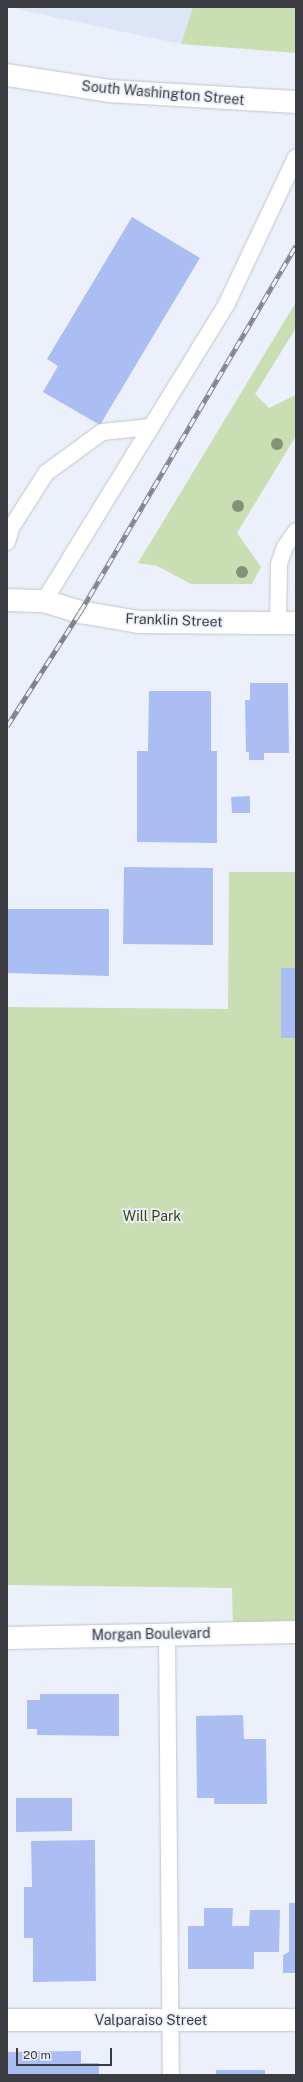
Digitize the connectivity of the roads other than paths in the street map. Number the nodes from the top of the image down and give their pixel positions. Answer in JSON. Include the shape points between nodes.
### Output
{"nodes":[{"id":1,"x":7,"y":75,"type":"edge"},
{"id":2,"x":296,"y":102,"type":"edge"},
{"id":3,"x":296,"y":157,"type":"edge"},
{"id":4,"x":151,"y":428,"type":"junction"},
{"id":5,"x":296,"y":531,"type":"edge"},
{"id":6,"x":7,"y":542,"type":"edge"},
{"id":7,"x":7,"y":600,"type":"edge"},
{"id":8,"x":44,"y":600,"type":"junction"},
{"id":9,"x":287,"y":623,"type":"edge"},
{"id":10,"x":296,"y":1632,"type":"edge"},
{"id":11,"x":167,"y":1634,"type":"junction"},
{"id":12,"x":7,"y":1638,"type":"edge"},
{"id":13,"x":7,"y":2020,"type":"edge"},
{"id":14,"x":169,"y":2020,"type":"junction"},
{"id":15,"x":296,"y":2020,"type":"edge"},
{"id":16,"x":171,"y":2075,"type":"edge"}],
"edges":[{"from":1,"to":2,"type":"street","name":"South Washington Street","via":[[109,91]]},
{"from":3,"to":4,"type":"lane","via":[[227,303]]},
{"from":4,"to":6,"type":"lane","via":[[102,432],[46,473],[11,528]]},
{"from":4,"to":8,"type":"lane"},
{"from":5,"to":9,"type":"lane","via":[[285,547],[279,564]]},
{"from":7,"to":8,"type":"street","name":"Franklin Street"},
{"from":8,"to":9,"type":"street","name":"Franklin Street","via":[[80,612],[139,622]]},
{"from":10,"to":11,"type":"street","name":"Morgan Boulevard"},
{"from":11,"to":12,"type":"street","name":"Morgan Boulevard"},
{"from":11,"to":14,"type":"lane"},
{"from":13,"to":14,"type":"street","name":"Valparaiso Street"},
{"from":14,"to":15,"type":"street","name":"Valparaiso Street"},
{"from":14,"to":16,"type":"lane"}]}
